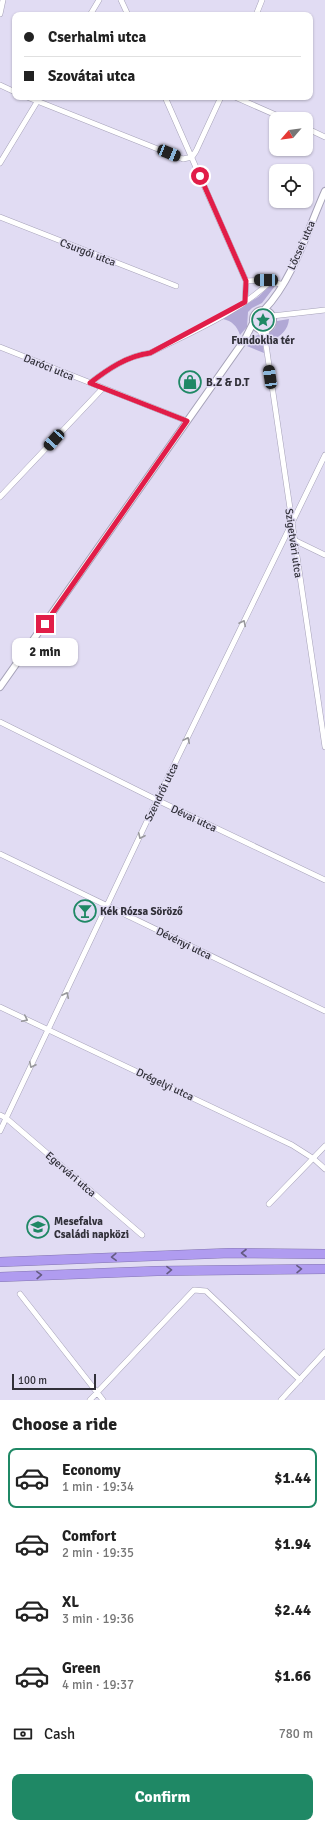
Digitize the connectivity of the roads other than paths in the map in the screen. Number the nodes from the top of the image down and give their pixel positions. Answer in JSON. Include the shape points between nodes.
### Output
{"nodes":[{"id":1,"x":3,"y":0,"type":"edge"},
{"id":2,"x":99,"y":0,"type":"edge"},
{"id":3,"x":122,"y":0,"type":"edge"},
{"id":4,"x":262,"y":0,"type":"edge"},
{"id":5,"x":92,"y":12,"type":"edge"},
{"id":6,"x":127,"y":12,"type":"edge"},
{"id":7,"x":257,"y":12,"type":"edge"},
{"id":8,"x":0,"y":14,"type":"edge"},
{"id":9,"x":0,"y":85,"type":"edge"},
{"id":10,"x":12,"y":91,"type":"edge"},
{"id":11,"x":38,"y":100,"type":"edge"},
{"id":12,"x":41,"y":100,"type":"edge"},
{"id":13,"x":166,"y":100,"type":"edge"},
{"id":14,"x":220,"y":100,"type":"edge"},
{"id":15,"x":242,"y":100,"type":"edge"},
{"id":16,"x":269,"y":112,"type":"edge"},
{"id":17,"x":313,"y":131,"type":"edge"},
{"id":18,"x":325,"y":137,"type":"edge"},
{"id":19,"x":192,"y":157,"type":"junction"},
{"id":20,"x":0,"y":163,"type":"edge"},
{"id":21,"x":325,"y":191,"type":"edge"},
{"id":22,"x":0,"y":217,"type":"edge"},
{"id":23,"x":246,"y":281,"type":"junction"},
{"id":24,"x":271,"y":281,"type":"junction"},
{"id":25,"x":284,"y":285,"type":"junction"},
{"id":26,"x":176,"y":286,"type":"dead end"},
{"id":27,"x":275,"y":298,"type":"junction"},
{"id":28,"x":245,"y":302,"type":"junction"},
{"id":29,"x":264,"y":310,"type":"junction"},
{"id":30,"x":325,"y":310,"type":"edge"},
{"id":31,"x":272,"y":316,"type":"junction"},
{"id":32,"x":253,"y":323,"type":"junction"},
{"id":33,"x":259,"y":330,"type":"junction"},
{"id":34,"x":266,"y":330,"type":"junction"},
{"id":35,"x":265,"y":338,"type":"junction"},
{"id":36,"x":245,"y":339,"type":"junction"},
{"id":37,"x":0,"y":347,"type":"edge"},
{"id":38,"x":90,"y":383,"type":"junction"},
{"id":39,"x":103,"y":388,"type":"junction"},
{"id":40,"x":187,"y":421,"type":"junction"},
{"id":41,"x":325,"y":455,"type":"edge"},
{"id":42,"x":0,"y":497,"type":"edge"},
{"id":43,"x":291,"y":525,"type":"junction"},
{"id":44,"x":294,"y":540,"type":"junction"},
{"id":45,"x":325,"y":555,"type":"edge"},
{"id":46,"x":0,"y":687,"type":"edge"},
{"id":47,"x":0,"y":722,"type":"edge"},
{"id":48,"x":325,"y":747,"type":"edge"},
{"id":49,"x":157,"y":800,"type":"junction"},
{"id":50,"x":0,"y":854,"type":"edge"},
{"id":51,"x":325,"y":880,"type":"edge"},
{"id":52,"x":107,"y":908,"type":"junction"},
{"id":53,"x":0,"y":1007,"type":"edge"},
{"id":54,"x":325,"y":1011,"type":"edge"},
{"id":55,"x":49,"y":1030,"type":"junction"},
{"id":56,"x":0,"y":1115,"type":"edge"},
{"id":57,"x":6,"y":1118,"type":"junction"},
{"id":58,"x":0,"y":1131,"type":"edge"},
{"id":59,"x":325,"y":1146,"type":"edge"},
{"id":60,"x":314,"y":1159,"type":"junction"},
{"id":61,"x":325,"y":1169,"type":"edge"},
{"id":62,"x":269,"y":1204,"type":"dead end"},
{"id":63,"x":142,"y":1235,"type":"dead end"},
{"id":64,"x":325,"y":1254,"type":"edge"},
{"id":65,"x":0,"y":1262,"type":"edge"},
{"id":66,"x":325,"y":1269,"type":"edge"},
{"id":67,"x":0,"y":1278,"type":"edge"},
{"id":68,"x":20,"y":1294,"type":"dead end"},
{"id":69,"x":325,"y":1352,"type":"edge"},
{"id":70,"x":300,"y":1380,"type":"junction"},
{"id":71,"x":97,"y":1392,"type":"junction"},
{"id":72,"x":90,"y":1400,"type":"edge"},
{"id":73,"x":103,"y":1400,"type":"edge"},
{"id":74,"x":281,"y":1400,"type":"edge"}],
"edges":[{"from":1,"to":8,"type":"street"},
{"from":2,"to":5,"type":"street"},
{"from":3,"to":6,"type":"street"},
{"from":4,"to":7,"type":"street"},
{"from":9,"to":10,"type":"street"},
{"from":11,"to":20,"type":"street"},
{"from":12,"to":19,"type":"street","via":[[183,159]]},
{"from":13,"to":19,"type":"street"},
{"from":14,"to":19,"type":"street"},
{"from":15,"to":16,"type":"street"},
{"from":17,"to":18,"type":"street"},
{"from":19,"to":23,"type":"street"},
{"from":21,"to":25,"type":"street","name":"Lőcsei utca"},
{"from":22,"to":26,"type":"street","name":"Csurgói utca"},
{"from":23,"to":24,"type":"street"},
{"from":23,"to":28,"type":"street"},
{"from":24,"to":25,"type":"street"},
{"from":24,"to":28,"type":"street"},
{"from":25,"to":27,"type":"street","name":"Lőcsei utca"},
{"from":27,"to":29,"type":"street","name":"Lőcsei utca"},
{"from":27,"to":31,"type":"street","name":"Lőcsei utca"},
{"from":28,"to":38,"type":"street","via":[[150,353],[141,354],[117,365]]},
{"from":29,"to":31,"type":"street"},
{"from":29,"to":32,"type":"street","via":[[254,314]]},
{"from":30,"to":31,"type":"street"},
{"from":31,"to":34,"type":"street","via":[[272,326]]},
{"from":32,"to":33,"type":"street"},
{"from":32,"to":36,"type":"street"},
{"from":33,"to":34,"type":"street"},
{"from":33,"to":35,"type":"street","name":"Szigetvári utca"},
{"from":33,"to":36,"type":"street"},
{"from":34,"to":35,"type":"street","name":"Szigetvári utca"},
{"from":35,"to":43,"type":"street","name":"Szigetvári utca"},
{"from":36,"to":40,"type":"street"},
{"from":37,"to":38,"type":"street","name":"Daróci utca"},
{"from":38,"to":39,"type":"street","name":"Daróci utca"},
{"from":39,"to":40,"type":"street","name":"Daróci utca"},
{"from":39,"to":42,"type":"street"},
{"from":40,"to":46,"type":"street"},
{"from":41,"to":43,"type":"street","name":"Szendrői utca"},
{"from":43,"to":44,"type":"street","name":"Szigetvári utca"},
{"from":49,"to":43,"type":"street","name":"Szendrői utca","one_way":true},
{"from":44,"to":45,"type":"street"},
{"from":44,"to":48,"type":"street","name":"Szigetvári utca"},
{"from":47,"to":49,"type":"street","name":"Dévai utca"},
{"from":49,"to":51,"type":"street","name":"Dévai utca"},
{"from":49,"to":52,"type":"street","name":"Szendrői utca","one_way":true},
{"from":50,"to":52,"type":"street","name":"Dévényi utca"},
{"from":52,"to":54,"type":"street","name":"Dévényi utca"},
{"from":55,"to":52,"type":"street","name":"Szendrői utca","one_way":true},
{"from":53,"to":55,"type":"street","name":"Drégelyi utca","one_way":true},
{"from":55,"to":57,"type":"street","name":"Szendrői utca","one_way":true},
{"from":55,"to":60,"type":"street","name":"Drégelyi utca","via":[[292,1145]]},
{"from":56,"to":57,"type":"street","name":"Egervári utca"},
{"from":57,"to":58,"type":"street","name":"Szendrői utca"},
{"from":57,"to":63,"type":"street","name":"Egervári utca"},
{"from":59,"to":60,"type":"street"},
{"from":60,"to":61,"type":"street","name":"Drégelyi utca"},
{"from":60,"to":62,"type":"street"},
{"from":64,"to":65,"type":"highway","one_way":true,"via":[[230,1253]]},
{"from":67,"to":66,"type":"highway","one_way":true,"via":[[164,1270]]},
{"from":68,"to":71,"type":"street"},
{"from":69,"to":70,"type":"street"},
{"from":70,"to":71,"type":"street","via":[[206,1291],[194,1290]]},
{"from":70,"to":74,"type":"street"},
{"from":71,"to":72,"type":"street"},
{"from":71,"to":73,"type":"street"}]}
